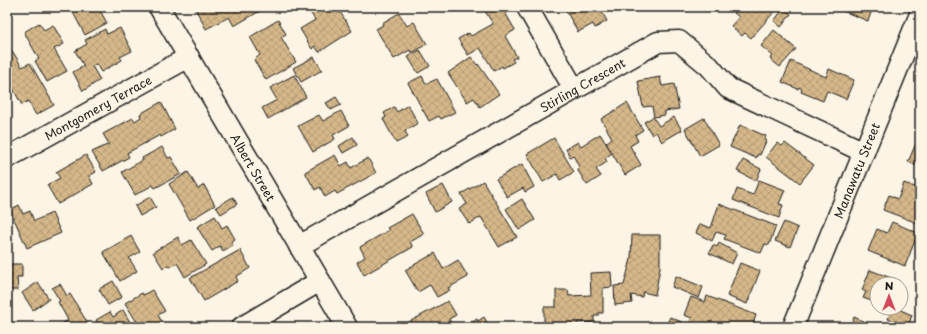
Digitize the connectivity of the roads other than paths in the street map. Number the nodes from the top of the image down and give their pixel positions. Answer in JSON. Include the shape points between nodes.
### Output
{"nodes":[{"id":1,"x":159,"y":7,"type":"edge"},
{"id":2,"x":527,"y":7,"type":"edge"},
{"id":3,"x":920,"y":14,"type":"edge"},
{"id":4,"x":189,"y":58,"type":"junction"},
{"id":5,"x":574,"y":89,"type":"junction"},
{"id":6,"x":864,"y":152,"type":"junction"},
{"id":7,"x":7,"y":158,"type":"edge"},
{"id":8,"x":300,"y":246,"type":"junction"},
{"id":9,"x":320,"y":281,"type":"junction"},
{"id":10,"x":242,"y":327,"type":"edge"},
{"id":11,"x":347,"y":327,"type":"edge"},
{"id":12,"x":793,"y":327,"type":"edge"}],
"edges":[{"from":1,"to":4,"type":"street","name":"Albert Street"},
{"from":2,"to":5,"type":"street"},
{"from":3,"to":6,"type":"street","name":"Manawatu Street"},
{"from":4,"to":7,"type":"street","name":"Montgomery Terrace"},
{"from":4,"to":8,"type":"street","name":"Albert Street"},
{"from":5,"to":6,"type":"street","name":"Stirling Crescent","via":[[658,42],[679,41],[709,66],[728,88]]},
{"from":5,"to":8,"type":"street","name":"Stirling Crescent"},
{"from":6,"to":12,"type":"street","name":"Manawatu Street"},
{"from":8,"to":9,"type":"street","name":"Albert Street"},
{"from":9,"to":10,"type":"street"},
{"from":9,"to":11,"type":"street","name":"Albert Street"}]}
